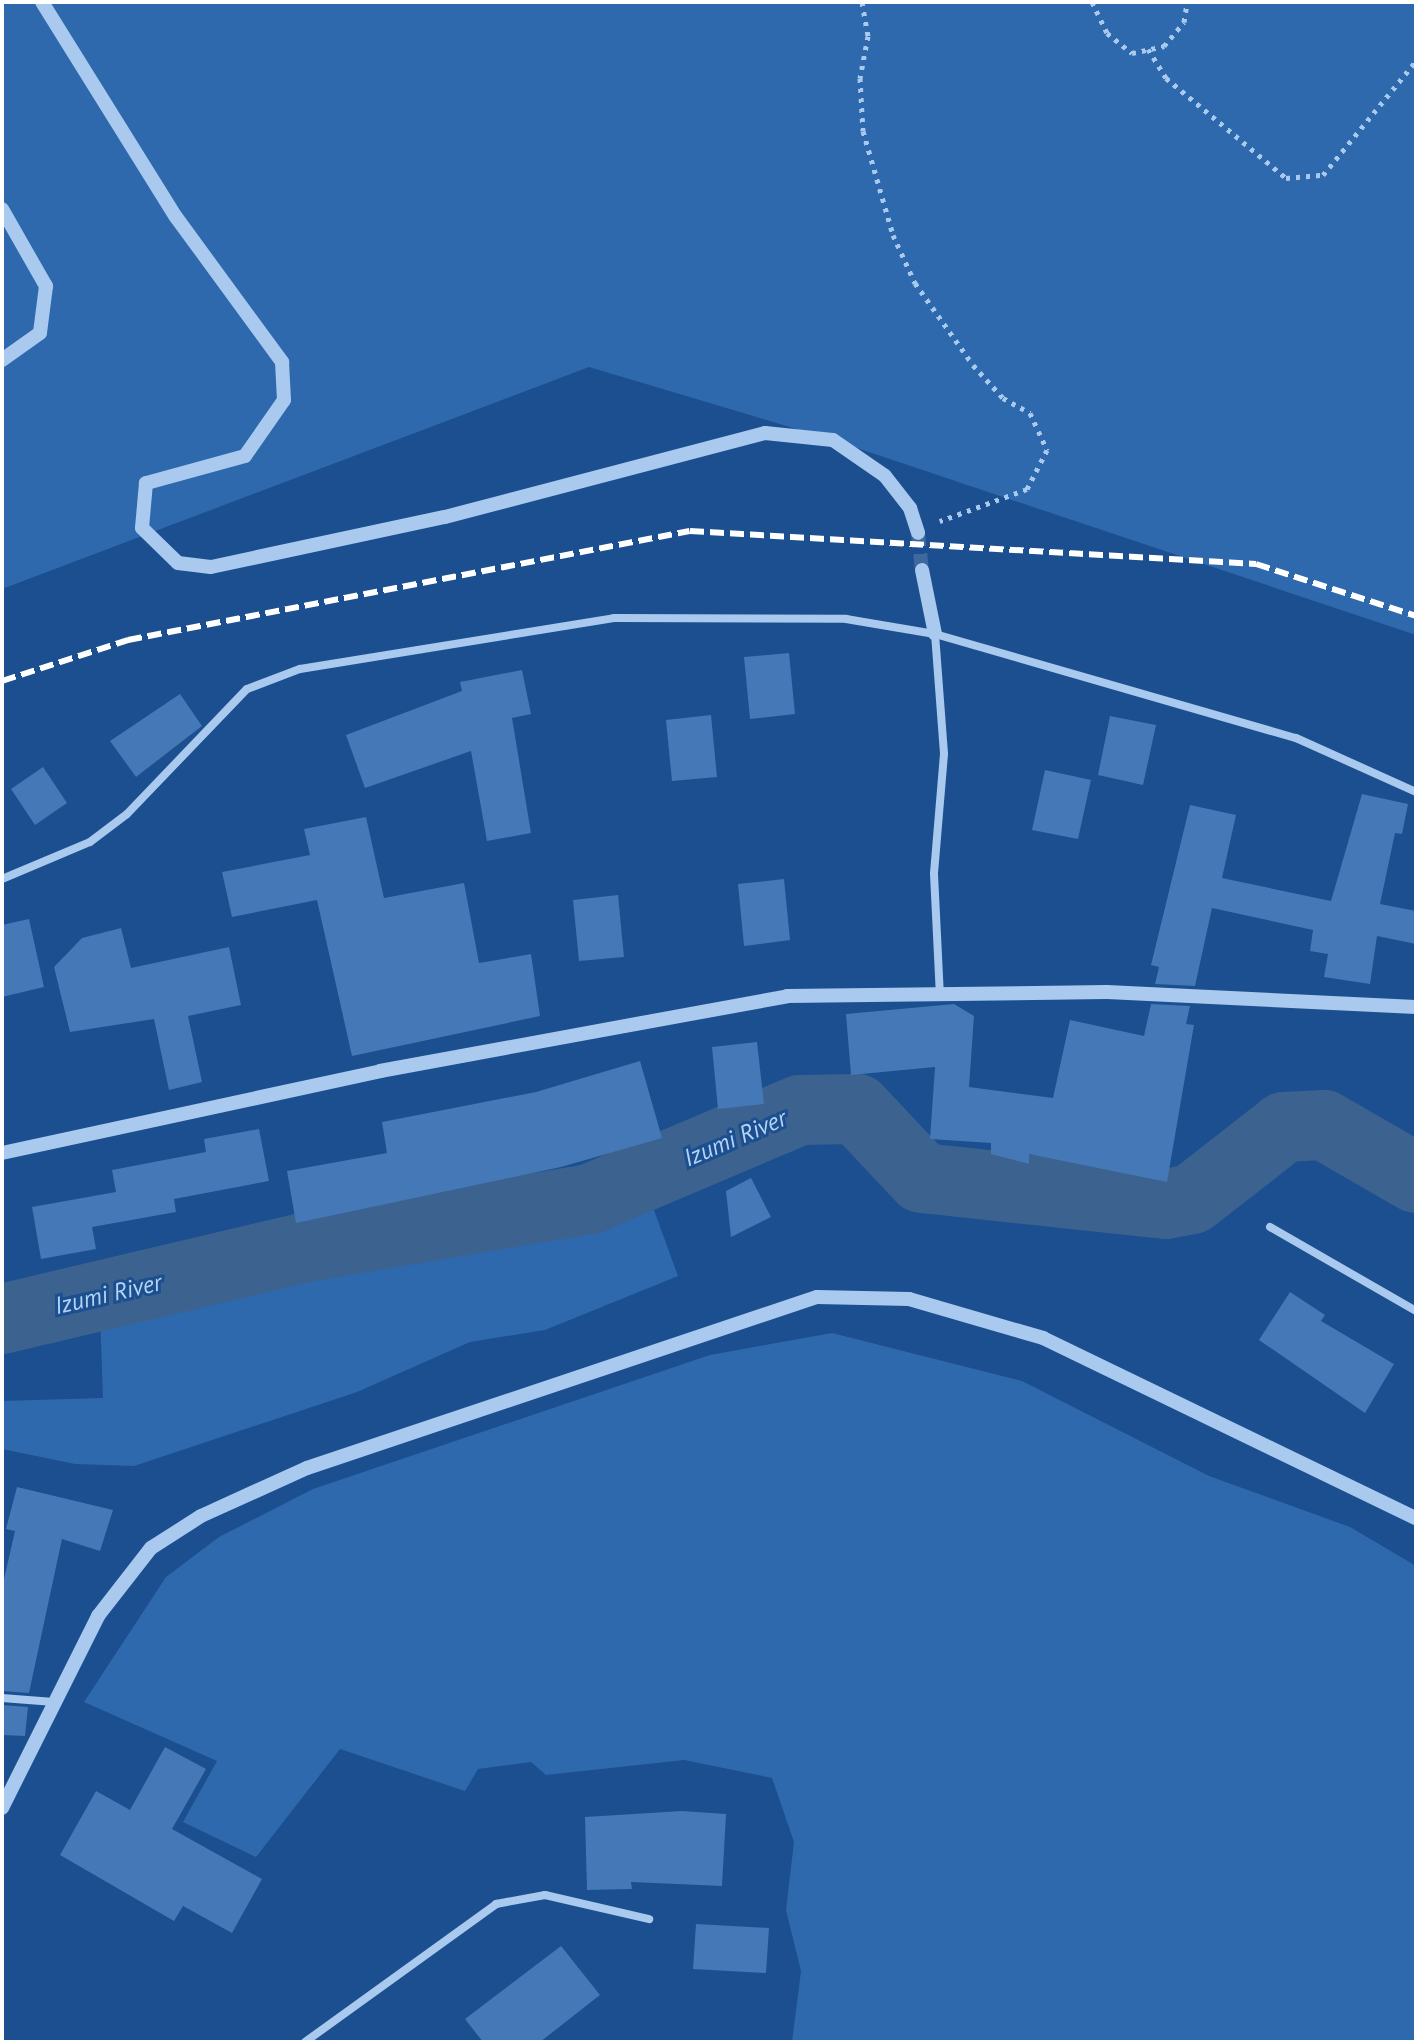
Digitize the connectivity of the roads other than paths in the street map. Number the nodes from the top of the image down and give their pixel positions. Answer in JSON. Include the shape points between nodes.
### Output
{"nodes":[{"id":1,"x":42,"y":2,"type":"edge"},
{"id":2,"x":2,"y":209,"type":"edge"},
{"id":3,"x":2,"y":360,"type":"edge"},
{"id":4,"x":917,"y":532,"type":"tunnel mouth"},
{"id":5,"x":922,"y":570,"type":"tunnel mouth"},
{"id":6,"x":935,"y":634,"type":"junction"},
{"id":7,"x":1416,"y":792,"type":"edge"},
{"id":8,"x":2,"y":879,"type":"edge"},
{"id":9,"x":940,"y":995,"type":"junction"},
{"id":10,"x":1416,"y":1007,"type":"edge"},
{"id":11,"x":2,"y":1153,"type":"edge"},
{"id":12,"x":1270,"y":1227,"type":"dead end"},
{"id":13,"x":1416,"y":1311,"type":"edge"},
{"id":14,"x":1416,"y":1518,"type":"edge"},
{"id":15,"x":2,"y":1698,"type":"edge"},
{"id":16,"x":55,"y":1703,"type":"junction"},
{"id":17,"x":2,"y":1808,"type":"edge"},
{"id":18,"x":649,"y":1919,"type":"dead end"},
{"id":19,"x":305,"y":2042,"type":"edge"}],
"edges":[{"from":1,"to":4,"type":"street","via":[[176,217],[282,362],[284,400],[245,456],[146,483],[142,528],[178,563],[211,567],[445,517],[765,433],[833,440],[885,476],[910,508]]},
{"from":2,"to":3,"type":"street","via":[[46,286],[40,333]]},
{"from":5,"to":6,"type":"street"},
{"from":6,"to":7,"type":"street","via":[[1296,738]]},
{"from":6,"to":8,"type":"street","via":[[846,619],[614,618],[300,669],[247,689],[127,814],[90,842]]},
{"from":6,"to":9,"type":"street","via":[[944,754],[934,874]]},
{"from":9,"to":10,"type":"street","via":[[1107,992]]},
{"from":9,"to":11,"type":"street","via":[[787,996],[380,1071]]},
{"from":12,"to":13,"type":"street"},
{"from":14,"to":16,"type":"street","via":[[1043,1338],[909,1299],[817,1297],[307,1468],[201,1516],[151,1548],[98,1616]]},
{"from":15,"to":16,"type":"street"},
{"from":16,"to":17,"type":"street"},
{"from":18,"to":19,"type":"street","via":[[545,1895],[496,1904]]}]}
